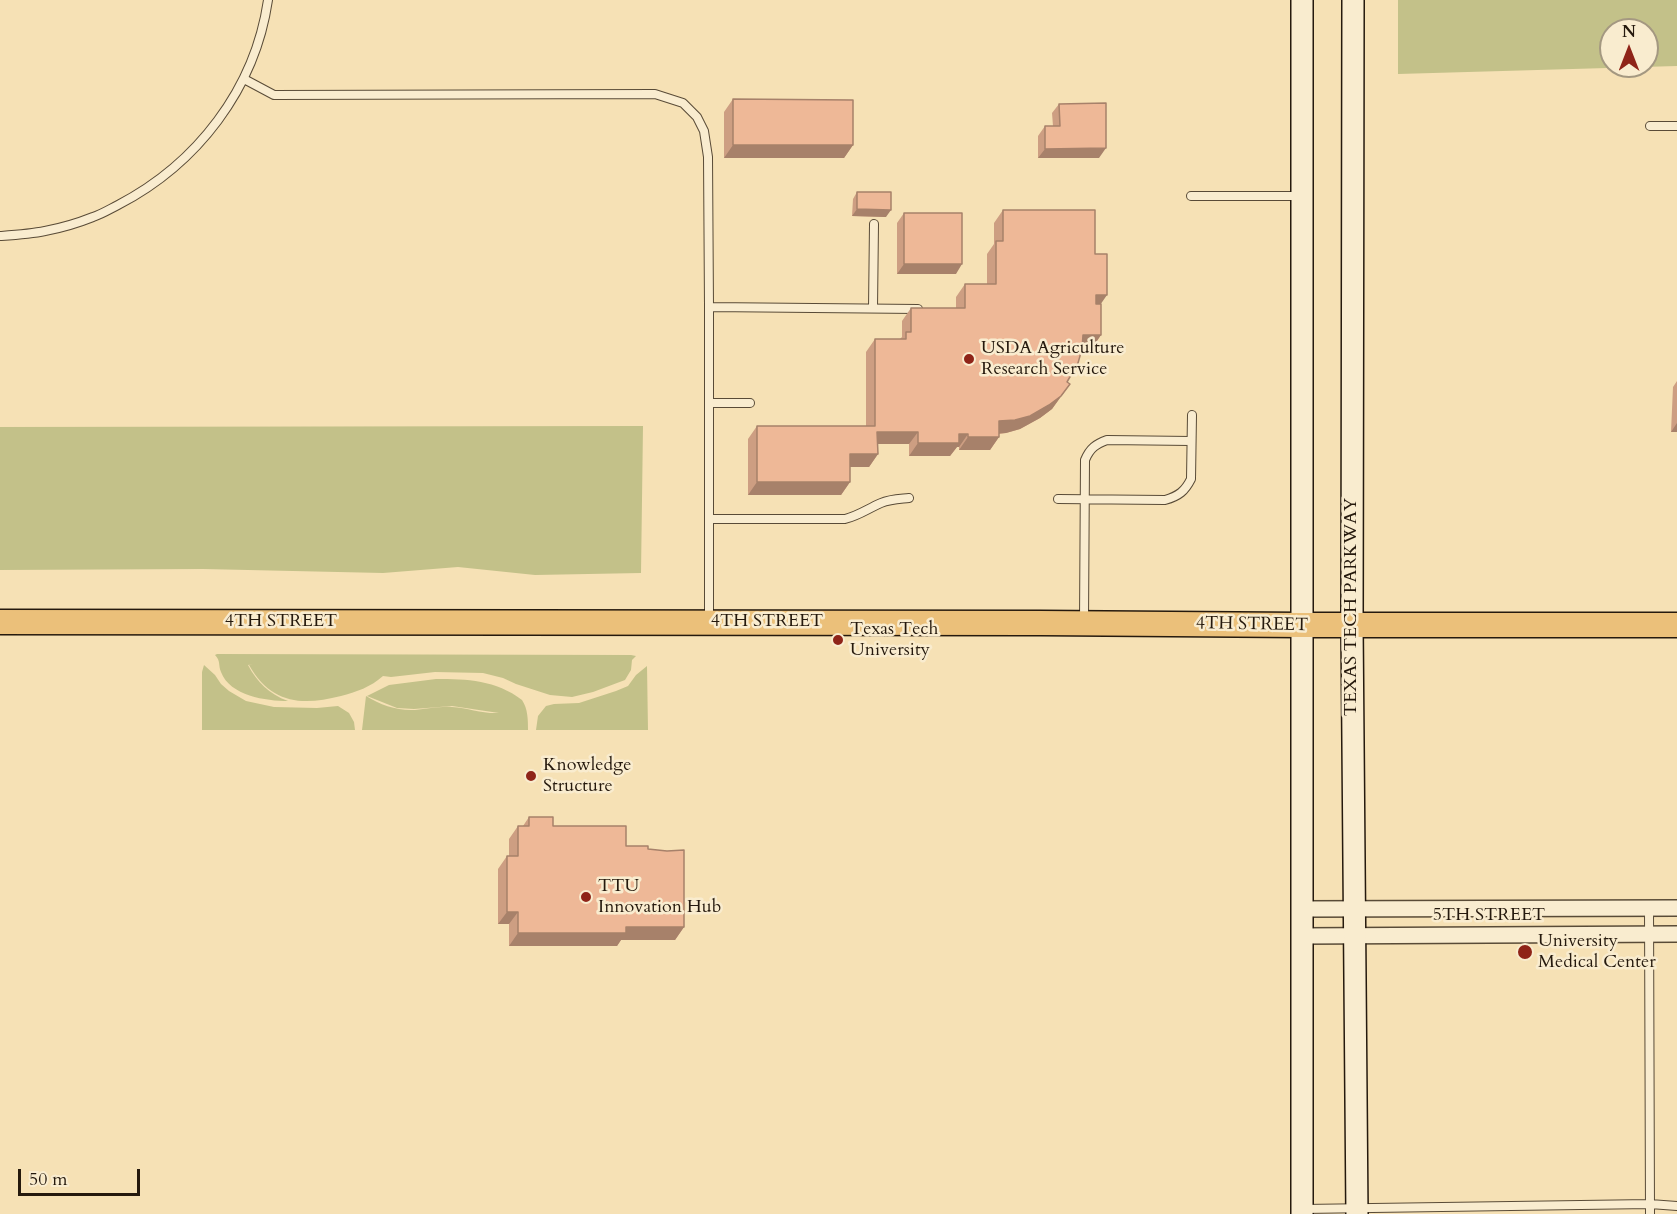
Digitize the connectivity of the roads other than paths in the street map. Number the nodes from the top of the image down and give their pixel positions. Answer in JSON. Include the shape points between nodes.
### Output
{"nodes":[{"id":1,"x":268,"y":0,"type":"edge"},
{"id":2,"x":1302,"y":0,"type":"edge"},
{"id":3,"x":1353,"y":0,"type":"edge"},
{"id":4,"x":244,"y":79,"type":"junction"},
{"id":5,"x":1650,"y":126,"type":"dead end"},
{"id":6,"x":1677,"y":126,"type":"edge"},
{"id":7,"x":1191,"y":196,"type":"dead end"},
{"id":8,"x":1302,"y":196,"type":"junction"},
{"id":9,"x":874,"y":224,"type":"dead end"},
{"id":10,"x":0,"y":236,"type":"edge"},
{"id":11,"x":709,"y":307,"type":"junction"},
{"id":12,"x":873,"y":308,"type":"junction"},
{"id":13,"x":930,"y":309,"type":"edge"},
{"id":14,"x":710,"y":403,"type":"junction"},
{"id":15,"x":750,"y":403,"type":"dead end"},
{"id":16,"x":1192,"y":415,"type":"dead end"},
{"id":17,"x":1191,"y":441,"type":"junction"},
{"id":18,"x":909,"y":498,"type":"dead end"},
{"id":19,"x":1058,"y":499,"type":"dead end"},
{"id":20,"x":1084,"y":499,"type":"junction"},
{"id":21,"x":709,"y":519,"type":"junction"},
{"id":22,"x":0,"y":622,"type":"edge"},
{"id":23,"x":709,"y":622,"type":"junction"},
{"id":24,"x":1083,"y":623,"type":"junction"},
{"id":25,"x":1301,"y":625,"type":"junction"},
{"id":26,"x":1352,"y":625,"type":"junction"},
{"id":27,"x":1677,"y":625,"type":"edge"},
{"id":28,"x":1649,"y":908,"type":"junction"},
{"id":29,"x":1677,"y":908,"type":"edge"},
{"id":30,"x":1302,"y":909,"type":"junction"},
{"id":31,"x":1353,"y":909,"type":"junction"},
{"id":32,"x":1649,"y":934,"type":"junction"},
{"id":33,"x":1677,"y":934,"type":"edge"},
{"id":34,"x":1302,"y":936,"type":"junction"},
{"id":35,"x":1354,"y":936,"type":"junction"},
{"id":36,"x":1650,"y":1204,"type":"junction"},
{"id":37,"x":1677,"y":1206,"type":"edge"},
{"id":38,"x":1357,"y":1211,"type":"edge"},
{"id":39,"x":1302,"y":1212,"type":"edge"},
{"id":40,"x":1650,"y":1214,"type":"edge"}],
"edges":[{"from":1,"to":4,"type":"lane","via":[[265,23]]},
{"from":2,"to":8,"type":"main road"},
{"from":3,"to":26,"type":"main road","name":"TEXAS TECH PARKWAY"},
{"from":4,"to":10,"type":"lane","via":[[217,123],[182,162],[141,193],[94,217],[45,231]]},
{"from":4,"to":11,"type":"lane","via":[[274,95],[655,94],[683,103],[704,131],[708,157]]},
{"from":5,"to":6,"type":"lane"},
{"from":7,"to":8,"type":"lane"},
{"from":8,"to":25,"type":"main road"},
{"from":9,"to":12,"type":"lane"},
{"from":11,"to":12,"type":"lane"},
{"from":11,"to":14,"type":"lane"},
{"from":12,"to":13,"type":"lane"},
{"from":14,"to":15,"type":"lane"},
{"from":14,"to":21,"type":"lane"},
{"from":16,"to":17,"type":"lane"},
{"from":17,"to":20,"type":"lane","via":[[1107,440],[1096,444],[1085,460]]},
{"from":17,"to":20,"type":"lane","via":[[1191,479],[1178,496],[1165,500]]},
{"from":18,"to":21,"type":"lane","via":[[881,503],[845,519]]},
{"from":19,"to":20,"type":"lane"},
{"from":20,"to":24,"type":"lane"},
{"from":21,"to":23,"type":"lane"},
{"from":22,"to":23,"type":"main road","name":"4TH STREET"},
{"from":23,"to":24,"type":"main road","name":"4TH STREET"},
{"from":24,"to":25,"type":"main road","name":"4TH STREET"},
{"from":25,"to":26,"type":"main road","name":"4TH STREET"},
{"from":25,"to":30,"type":"main road"},
{"from":26,"to":27,"type":"main road","name":"4TH STREET"},
{"from":26,"to":31,"type":"main road","name":"TEXAS TECH PARKWAY"},
{"from":28,"to":29,"type":"street","name":"5TH STREET"},
{"from":28,"to":31,"type":"street","name":"5TH STREET"},
{"from":28,"to":32,"type":"lane"},
{"from":30,"to":31,"type":"street","name":"5TH STREET"},
{"from":30,"to":34,"type":"main road"},
{"from":31,"to":35,"type":"main road","name":"TEXAS TECH PARKWAY"},
{"from":32,"to":33,"type":"street","name":"5TH STREET"},
{"from":32,"to":35,"type":"street","name":"5TH STREET"},
{"from":32,"to":36,"type":"lane"},
{"from":34,"to":35,"type":"street","name":"5TH STREET"},
{"from":34,"to":39,"type":"main road"},
{"from":35,"to":38,"type":"main road","name":"TEXAS TECH PARKWAY"},
{"from":36,"to":37,"type":"lane"},
{"from":36,"to":38,"type":"lane"},
{"from":36,"to":40,"type":"lane"},
{"from":38,"to":39,"type":"lane"}]}
